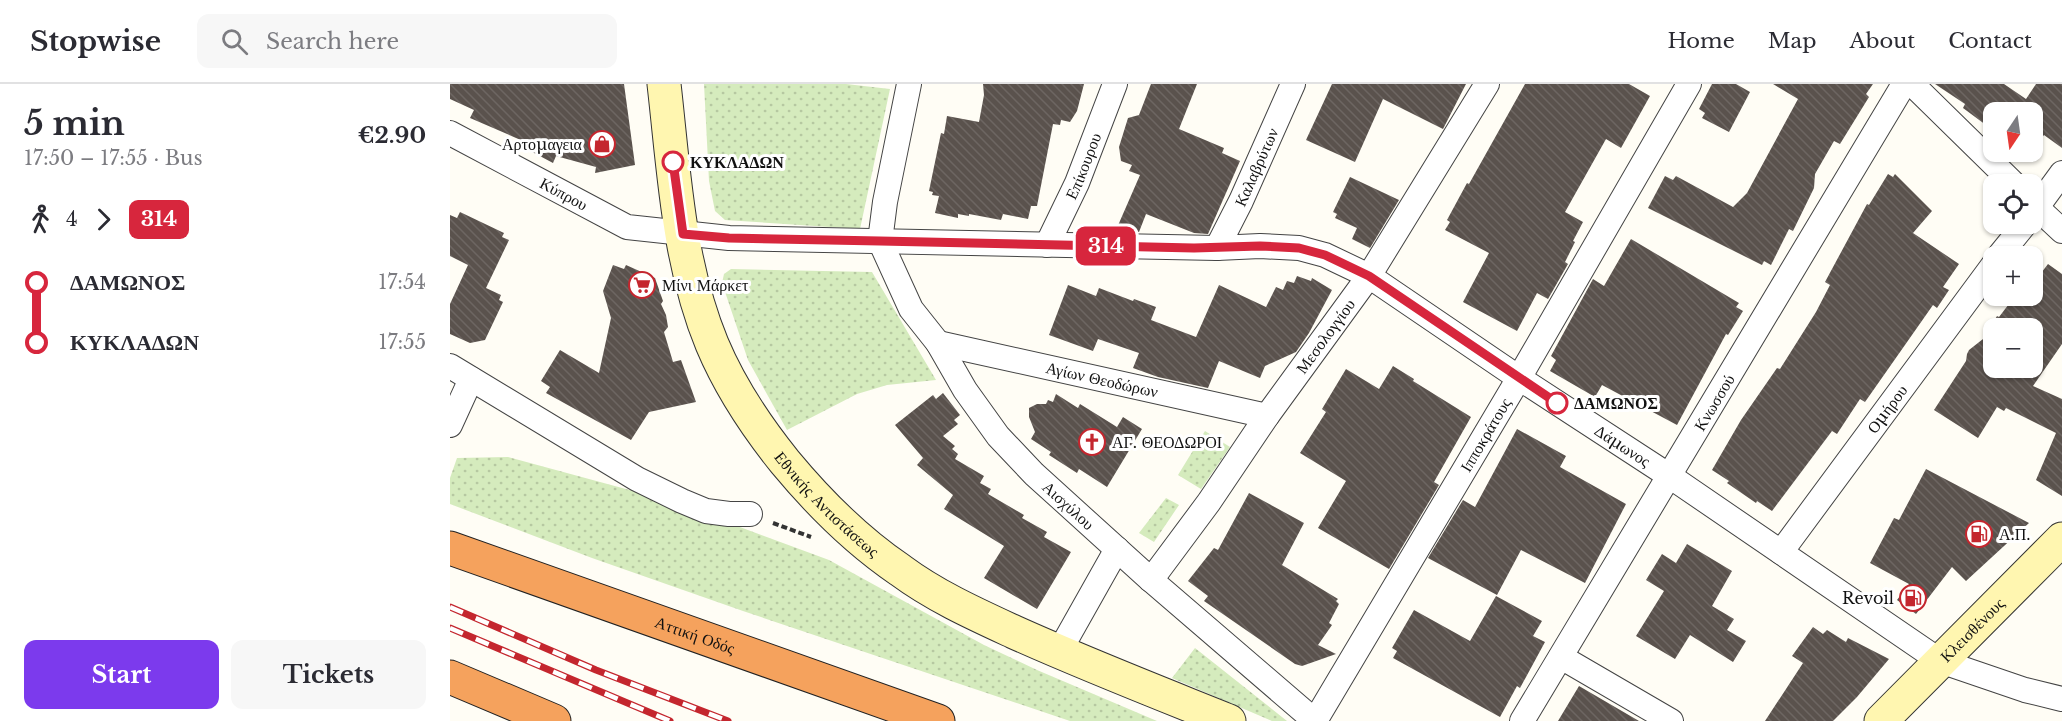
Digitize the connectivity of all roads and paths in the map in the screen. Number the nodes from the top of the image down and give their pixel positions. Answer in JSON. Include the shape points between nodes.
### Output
{"nodes":[{"id":1,"x":664,"y":84,"type":"edge"},
{"id":2,"x":909,"y":84,"type":"edge"},
{"id":3,"x":1115,"y":84,"type":"edge"},
{"id":4,"x":1293,"y":84,"type":"edge"},
{"id":5,"x":1487,"y":84,"type":"edge"},
{"id":6,"x":1689,"y":84,"type":"edge"},
{"id":7,"x":1904,"y":84,"type":"edge"},
{"id":8,"x":1912,"y":84,"type":"edge"},
{"id":9,"x":450,"y":133,"type":"edge"},
{"id":10,"x":2062,"y":173,"type":"edge"},
{"id":11,"x":2004,"y":174,"type":"edge"},
{"id":12,"x":2043,"y":198,"type":"edge"},
{"id":13,"x":2043,"y":219,"type":"edge"},
{"id":14,"x":2062,"y":231,"type":"edge"},
{"id":15,"x":683,"y":234,"type":"junction"},
{"id":16,"x":880,"y":241,"type":"junction"},
{"id":17,"x":1047,"y":245,"type":"junction"},
{"id":18,"x":1217,"y":248,"type":"junction"},
{"id":19,"x":1369,"y":276,"type":"junction"},
{"id":20,"x":1983,"y":279,"type":"edge"},
{"id":21,"x":938,"y":344,"type":"junction"},
{"id":22,"x":450,"y":366,"type":"edge"},
{"id":23,"x":1519,"y":378,"type":"junction"},
{"id":24,"x":471,"y":379,"type":"junction"},
{"id":25,"x":1267,"y":416,"type":"junction"},
{"id":26,"x":450,"y":425,"type":"edge"},
{"id":27,"x":1671,"y":477,"type":"junction"},
{"id":28,"x":750,"y":514,"type":"dead end"},
{"id":29,"x":2062,"y":539,"type":"edge"},
{"id":30,"x":450,"y":548,"type":"edge"},
{"id":31,"x":1117,"y":549,"type":"junction"},
{"id":32,"x":1781,"y":552,"type":"junction"},
{"id":33,"x":1151,"y":580,"type":"junction"},
{"id":34,"x":1059,"y":652,"type":"junction"},
{"id":35,"x":1561,"y":657,"type":"junction"},
{"id":36,"x":1940,"y":661,"type":"junction"},
{"id":37,"x":450,"y":677,"type":"edge"},
{"id":38,"x":2062,"y":699,"type":"edge"},
{"id":39,"x":1663,"y":719,"type":"edge"},
{"id":40,"x":554,"y":721,"type":"edge"},
{"id":41,"x":938,"y":721,"type":"edge"},
{"id":42,"x":1229,"y":721,"type":"edge"},
{"id":43,"x":1315,"y":721,"type":"edge"},
{"id":44,"x":1522,"y":721,"type":"edge"},
{"id":45,"x":1881,"y":721,"type":"edge"}],
"edges":[{"from":1,"to":15,"type":"street","name":"Εθνικής Αντιστάσεως"},
{"from":2,"to":16,"type":"street"},
{"from":3,"to":17,"type":"street","name":"Επίκουρου","via":[[1077,183]]},
{"from":4,"to":18,"type":"street","name":"Καλαβρύτων"},
{"from":5,"to":19,"type":"street","name":"Μεσολογγίου"},
{"from":6,"to":23,"type":"street","name":"Ιπποκράτους"},
{"from":7,"to":27,"type":"street","name":"Κνωσσού"},
{"from":8,"to":11,"type":"street"},
{"from":9,"to":15,"type":"street","name":"Κύπρου","via":[[627,227]]},
{"from":10,"to":12,"type":"street"},
{"from":13,"to":14,"type":"street"},
{"from":15,"to":16,"type":"street","name":"Δάμωνος"},
{"from":15,"to":34,"type":"street","name":"Εθνικής Αντιστάσεως","via":[[712,344],[745,408],[809,492],[861,541],[926,588]]},
{"from":16,"to":17,"type":"street","name":"Δάμωνος"},
{"from":16,"to":21,"type":"street","name":"Αισχύλου","via":[[911,309]]},
{"from":17,"to":18,"type":"street","name":"Δάμωνος"},
{"from":18,"to":19,"type":"street","name":"Δάμωνος","via":[[1299,248],[1325,255]]},
{"from":19,"to":23,"type":"street","name":"Δάμωνος"},
{"from":19,"to":25,"type":"street","name":"Μεσολογγίου"},
{"from":20,"to":32,"type":"street","name":"Ομήρου"},
{"from":21,"to":25,"type":"street","name":"Αγίων Θεοδώρων"},
{"from":21,"to":31,"type":"street","name":"Αισχύλου","via":[[998,436]]},
{"from":22,"to":24,"type":"street"},
{"from":23,"to":27,"type":"street","name":"Δάμωνος"},
{"from":23,"to":43,"type":"street","name":"Ιπποκράτους"},
{"from":24,"to":26,"type":"street"},
{"from":24,"to":28,"type":"street","via":[[636,479],[706,511]]},
{"from":25,"to":33,"type":"street","name":"Μεσολογγίου"},
{"from":27,"to":32,"type":"street","name":"Δάμωνος"},
{"from":27,"to":35,"type":"street","name":"Κνωσσού"},
{"from":29,"to":36,"type":"street","name":"Κλεισθένους"},
{"from":30,"to":41,"type":"highway","name":"Αττική Οδός"},
{"from":31,"to":33,"type":"street","name":"Αισχύλου"},
{"from":31,"to":34,"type":"street"},
{"from":32,"to":36,"type":"street","name":"Δάμωνος"},
{"from":33,"to":43,"type":"street","name":"Αισχύλου"},
{"from":34,"to":42,"type":"street","name":"Εθνικής Αντιστάσεως"},
{"from":35,"to":39,"type":"street"},
{"from":35,"to":44,"type":"street","name":"Κνωσσού"},
{"from":36,"to":38,"type":"street","name":"Δάμωνος"},
{"from":36,"to":45,"type":"street","name":"Κλεισθένους"},
{"from":37,"to":40,"type":"highway"}]}
